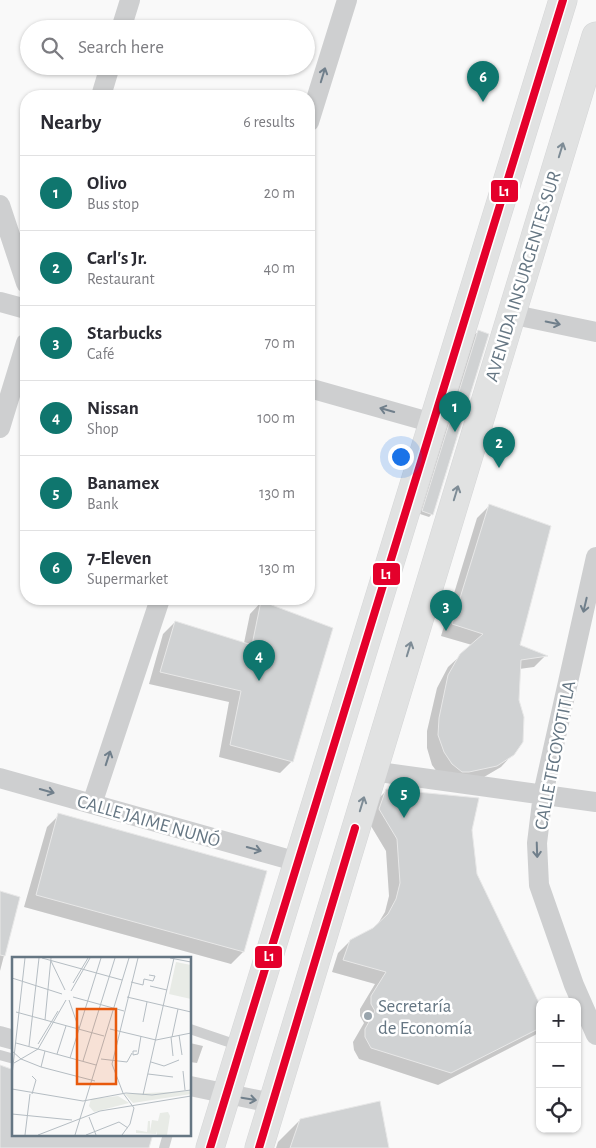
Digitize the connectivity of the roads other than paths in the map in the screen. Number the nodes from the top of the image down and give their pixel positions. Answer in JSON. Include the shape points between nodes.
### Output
{"nodes":[{"id":1,"x":130,"y":0,"type":"edge"},
{"id":2,"x":347,"y":0,"type":"edge"},
{"id":3,"x":563,"y":0,"type":"edge"},
{"id":4,"x":124,"y":20,"type":"edge"},
{"id":5,"x":596,"y":36,"type":"edge"},
{"id":6,"x":107,"y":75,"type":"edge"},
{"id":7,"x":103,"y":90,"type":"edge"},
{"id":8,"x":315,"y":103,"type":"edge"},
{"id":9,"x":0,"y":205,"type":"edge"},
{"id":10,"x":20,"y":265,"type":"edge"},
{"id":11,"x":0,"y":302,"type":"edge"},
{"id":12,"x":20,"y":307,"type":"edge"},
{"id":13,"x":510,"y":314,"type":"junction"},
{"id":14,"x":596,"y":332,"type":"edge"},
{"id":15,"x":20,"y":363,"type":"edge"},
{"id":16,"x":315,"y":390,"type":"edge"},
{"id":17,"x":433,"y":424,"type":"junction"},
{"id":18,"x":0,"y":428,"type":"edge"},
{"id":19,"x":596,"y":557,"type":"edge"},
{"id":20,"x":158,"y":605,"type":"edge"},
{"id":21,"x":372,"y":771,"type":"junction"},
{"id":22,"x":0,"y":778,"type":"edge"},
{"id":23,"x":543,"y":794,"type":"junction"},
{"id":24,"x":596,"y":802,"type":"edge"},
{"id":25,"x":92,"y":804,"type":"junction"},
{"id":26,"x":298,"y":862,"type":"junction"},
{"id":27,"x":589,"y":1006,"type":"edge"},
{"id":28,"x":191,"y":1029,"type":"edge"},
{"id":29,"x":596,"y":1035,"type":"edge"},
{"id":30,"x":241,"y":1046,"type":"junction"},
{"id":31,"x":191,"y":1086,"type":"edge"},
{"id":32,"x":226,"y":1095,"type":"junction"},
{"id":33,"x":272,"y":1103,"type":"junction"},
{"id":34,"x":210,"y":1148,"type":"edge"},
{"id":35,"x":259,"y":1148,"type":"edge"}],
"edges":[{"from":1,"to":4,"type":"street"},
{"from":8,"to":2,"type":"street","one_way":true},
{"from":3,"to":17,"type":"main road"},
{"from":13,"to":5,"type":"main road","name":"AVENIDA INSURGENTES SUR","one_way":true},
{"from":6,"to":7,"type":"street"},
{"from":9,"to":10,"type":"street"},
{"from":11,"to":12,"type":"street"},
{"from":13,"to":14,"type":"street","one_way":true},
{"from":21,"to":13,"type":"main road","name":"AVENIDA INSURGENTES SUR","one_way":true},
{"from":15,"to":18,"type":"street"},
{"from":17,"to":16,"type":"street","one_way":true},
{"from":17,"to":26,"type":"main road"},
{"from":19,"to":23,"type":"street","name":"CALLE TECOYOTITLA","one_way":true},
{"from":25,"to":20,"type":"street","one_way":true},
{"from":21,"to":23,"type":"street"},
{"from":33,"to":21,"type":"main road","name":"AVENIDA INSURGENTES SUR","one_way":true},
{"from":22,"to":25,"type":"street","name":"CALLE JAIME NUNÓ","one_way":true},
{"from":23,"to":24,"type":"street"},
{"from":23,"to":27,"type":"street","name":"CALLE TECOYOTITLA","one_way":true,"via":[[537,843],[539,885]]},
{"from":25,"to":26,"type":"street","name":"CALLE JAIME NUNÓ","one_way":true},
{"from":26,"to":30,"type":"main road"},
{"from":27,"to":29,"type":"street","name":"CALLE TECOYOTITLA"},
{"from":28,"to":30,"type":"lane"},
{"from":30,"to":32,"type":"main road"},
{"from":31,"to":32,"type":"street"},
{"from":32,"to":33,"type":"street","one_way":true},
{"from":32,"to":34,"type":"main road"},
{"from":33,"to":35,"type":"main road","name":"AVENIDA INSURGENTES SUR"}]}
